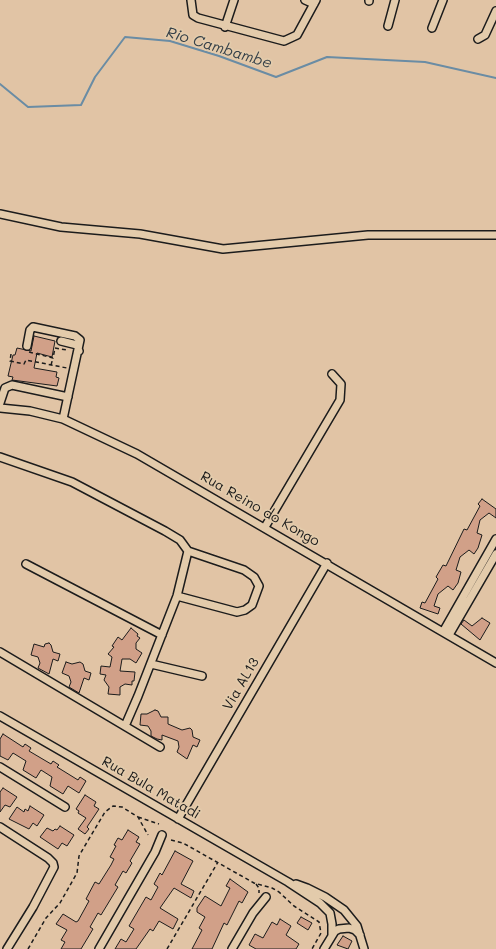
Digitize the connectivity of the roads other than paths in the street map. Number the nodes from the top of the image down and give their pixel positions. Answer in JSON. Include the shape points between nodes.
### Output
{"nodes":[{"id":1,"x":191,"y":0,"type":"edge"},
{"id":2,"x":234,"y":0,"type":"edge"},
{"id":3,"x":305,"y":0,"type":"edge"},
{"id":4,"x":395,"y":0,"type":"edge"},
{"id":5,"x":443,"y":0,"type":"edge"},
{"id":6,"x":315,"y":2,"type":"edge"},
{"id":7,"x":496,"y":11,"type":"edge"},
{"id":8,"x":388,"y":26,"type":"dead end"},
{"id":9,"x":225,"y":27,"type":"junction"},
{"id":10,"x":432,"y":28,"type":"dead end"},
{"id":11,"x":478,"y":40,"type":"dead end"},
{"id":12,"x":0,"y":214,"type":"edge"},
{"id":13,"x":496,"y":236,"type":"edge"},
{"id":14,"x":61,"y":341,"type":"road end"},
{"id":15,"x":78,"y":345,"type":"junction"},
{"id":16,"x":28,"y":346,"type":"road end"},
{"id":17,"x":332,"y":374,"type":"dead end"},
{"id":18,"x":68,"y":397,"type":"junction"},
{"id":19,"x":0,"y":404,"type":"edge"},
{"id":20,"x":0,"y":408,"type":"edge"},
{"id":21,"x":63,"y":419,"type":"junction"},
{"id":22,"x":0,"y":457,"type":"edge"},
{"id":23,"x":265,"y":527,"type":"junction"},
{"id":24,"x":496,"y":539,"type":"edge"},
{"id":25,"x":188,"y":551,"type":"junction"},
{"id":26,"x":496,"y":554,"type":"edge"},
{"id":27,"x":327,"y":563,"type":"junction"},
{"id":28,"x":26,"y":564,"type":"dead end"},
{"id":29,"x":177,"y":596,"type":"junction"},
{"id":30,"x":446,"y":633,"type":"junction"},
{"id":31,"x":162,"y":634,"type":"junction"},
{"id":32,"x":0,"y":652,"type":"edge"},
{"id":33,"x":496,"y":662,"type":"edge"},
{"id":34,"x":151,"y":664,"type":"junction"},
{"id":35,"x":202,"y":676,"type":"dead end"},
{"id":36,"x":0,"y":716,"type":"edge"},
{"id":37,"x":125,"y":726,"type":"junction"},
{"id":38,"x":160,"y":747,"type":"dead end"},
{"id":39,"x":0,"y":767,"type":"edge"},
{"id":40,"x":64,"y":807,"type":"dead end"},
{"id":41,"x":178,"y":819,"type":"junction"},
{"id":42,"x":0,"y":827,"type":"edge"},
{"id":43,"x":162,"y":835,"type":"dead end"},
{"id":44,"x":288,"y":882,"type":"junction"},
{"id":45,"x":266,"y":897,"type":"dead end"},
{"id":46,"x":332,"y":935,"type":"junction"},
{"id":47,"x":360,"y":935,"type":"junction"},
{"id":48,"x":7,"y":949,"type":"edge"},
{"id":49,"x":99,"y":949,"type":"edge"},
{"id":50,"x":232,"y":949,"type":"edge"},
{"id":51,"x":324,"y":949,"type":"edge"},
{"id":52,"x":364,"y":949,"type":"edge"}],
"edges":[{"from":1,"to":9,"type":"street","via":[[193,15]]},
{"from":2,"to":9,"type":"street"},
{"from":3,"to":6,"type":"street"},
{"from":4,"to":8,"type":"street"},
{"from":5,"to":10,"type":"street"},
{"from":6,"to":9,"type":"street","via":[[297,36],[288,40]]},
{"from":7,"to":11,"type":"street","via":[[485,35]]},
{"from":12,"to":13,"type":"street","via":[[61,227],[140,234],[223,249],[368,235]]},
{"from":14,"to":15,"type":"street"},
{"from":15,"to":16,"type":"street","via":[[75,336],[33,327],[30,330]]},
{"from":15,"to":18,"type":"street"},
{"from":17,"to":23,"type":"street","via":[[342,384],[340,400]]},
{"from":18,"to":19,"type":"street","via":[[12,385],[5,388]]},
{"from":18,"to":21,"type":"street"},
{"from":20,"to":21,"type":"street","name":"Rua Reino do Kongo","via":[[30,411]]},
{"from":21,"to":23,"type":"street","name":"Rua Reino do Kongo","via":[[137,454]]},
{"from":22,"to":25,"type":"street","via":[[72,482],[125,508],[180,540]]},
{"from":23,"to":27,"type":"street","name":"Rua Reino do Kongo"},
{"from":24,"to":30,"type":"street"},
{"from":25,"to":29,"type":"street"},
{"from":25,"to":29,"type":"street","via":[[244,570],[254,577],[258,586],[252,605],[237,612]]},
{"from":26,"to":30,"type":"street"},
{"from":27,"to":30,"type":"street","name":"Rua Reino do Kongo"},
{"from":27,"to":41,"type":"street","name":"Via AL13"},
{"from":28,"to":31,"type":"street"},
{"from":29,"to":31,"type":"street"},
{"from":30,"to":33,"type":"street","name":"Rua Reino do Kongo"},
{"from":31,"to":34,"type":"street"},
{"from":32,"to":37,"type":"street"},
{"from":34,"to":35,"type":"street"},
{"from":34,"to":37,"type":"street"},
{"from":36,"to":41,"type":"street","name":"Rua Bula Matadi"},
{"from":37,"to":38,"type":"street"},
{"from":39,"to":40,"type":"street"},
{"from":41,"to":44,"type":"street","name":"Rua Bula Matadi"},
{"from":42,"to":48,"type":"street","via":[[48,858],[54,867]]},
{"from":43,"to":49,"type":"street","via":[[155,852]]},
{"from":44,"to":46,"type":"street","name":"Rua Bula Matadi","via":[[320,903],[330,913]]},
{"from":44,"to":47,"type":"street","name":"Rua Bula Matadi","via":[[307,888],[344,910]]},
{"from":45,"to":50,"type":"street","via":[[253,913]]},
{"from":46,"to":47,"type":"street","via":[[344,927],[355,930]]},
{"from":46,"to":51,"type":"street"},
{"from":47,"to":52,"type":"street","name":"Rua Bula Matadi"}]}
